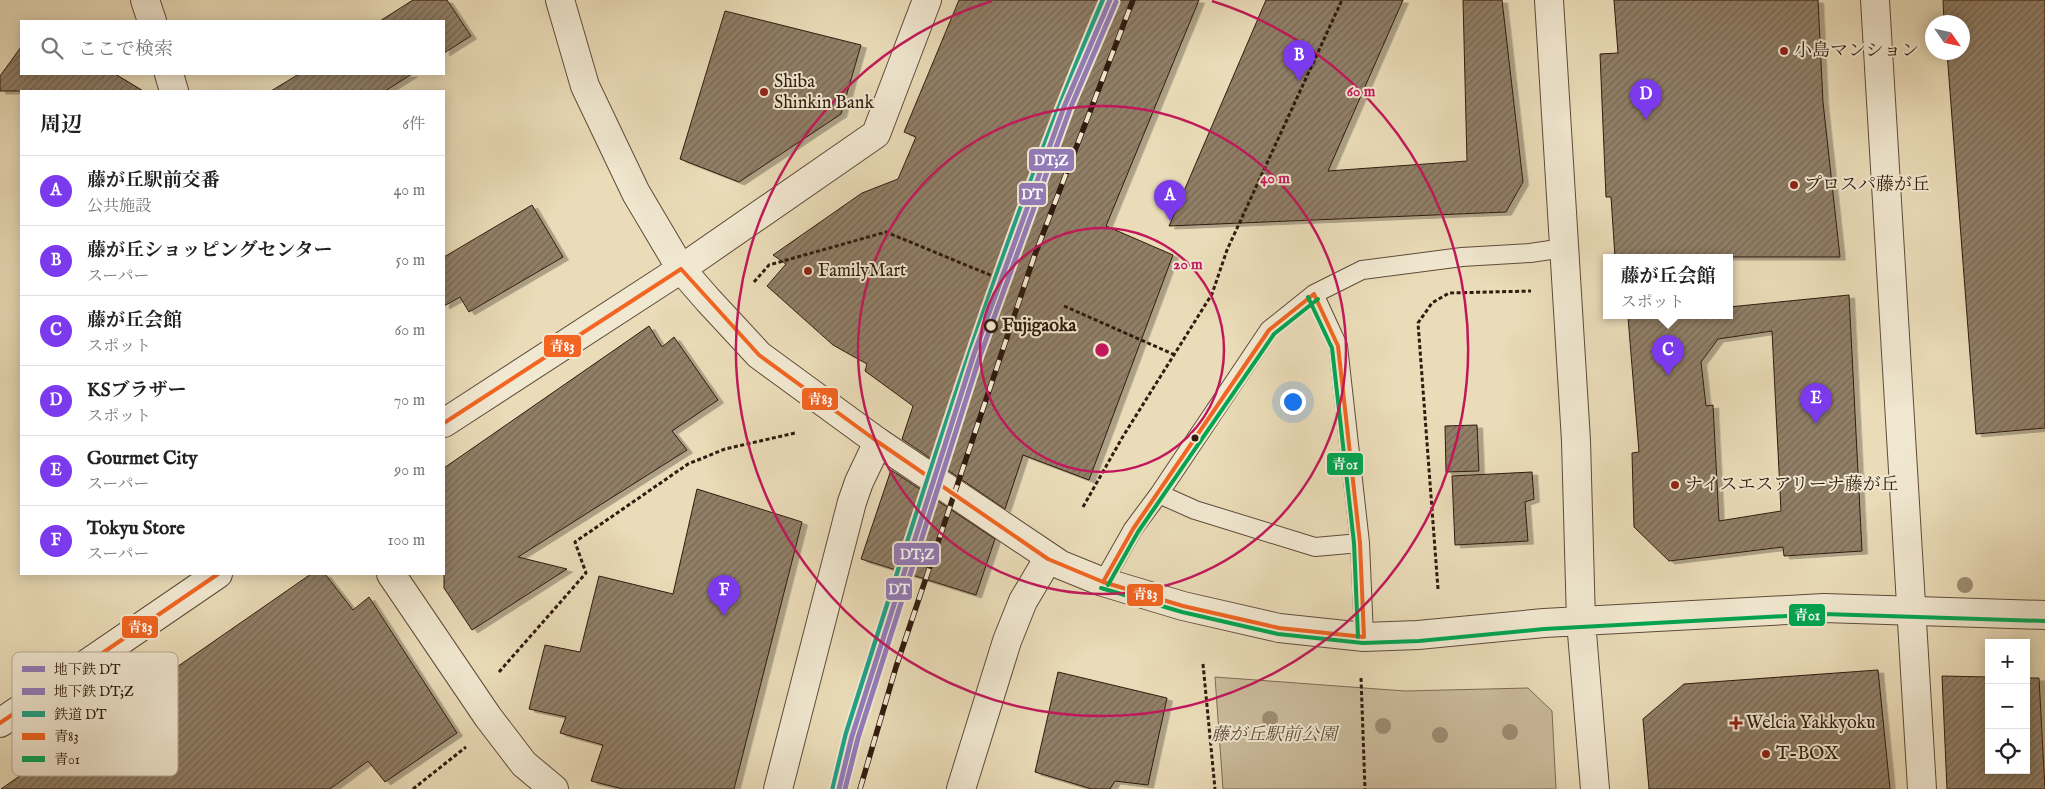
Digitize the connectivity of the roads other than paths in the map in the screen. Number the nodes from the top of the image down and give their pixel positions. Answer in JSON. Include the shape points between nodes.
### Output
{"nodes":[{"id":1,"x":145,"y":0,"type":"edge"},
{"id":2,"x":560,"y":0,"type":"edge"},
{"id":3,"x":927,"y":0,"type":"edge"},
{"id":4,"x":1548,"y":0,"type":"edge"},
{"id":5,"x":1875,"y":0,"type":"edge"},
{"id":6,"x":152,"y":20,"type":"edge"},
{"id":7,"x":169,"y":75,"type":"edge"},
{"id":8,"x":174,"y":90,"type":"edge"},
{"id":9,"x":1564,"y":248,"type":"junction"},
{"id":10,"x":681,"y":268,"type":"junction"},
{"id":11,"x":1314,"y":294,"type":"junction"},
{"id":12,"x":445,"y":421,"type":"edge"},
{"id":13,"x":878,"y":442,"type":"junction"},
{"id":14,"x":1159,"y":494,"type":"junction"},
{"id":15,"x":1360,"y":543,"type":"junction"},
{"id":16,"x":1048,"y":559,"type":"junction"},
{"id":17,"x":217,"y":575,"type":"edge"},
{"id":18,"x":392,"y":575,"type":"edge"},
{"id":19,"x":1102,"y":582,"type":"junction"},
{"id":20,"x":1910,"y":610,"type":"junction"},
{"id":21,"x":2045,"y":615,"type":"edge"},
{"id":22,"x":1581,"y":621,"type":"junction"},
{"id":23,"x":1364,"y":637,"type":"junction"},
{"id":24,"x":104,"y":652,"type":"edge"},
{"id":25,"x":12,"y":715,"type":"edge"},
{"id":26,"x":0,"y":723,"type":"edge"},
{"id":27,"x":554,"y":789,"type":"edge"},
{"id":28,"x":778,"y":789,"type":"edge"},
{"id":29,"x":961,"y":789,"type":"edge"},
{"id":30,"x":1594,"y":789,"type":"edge"},
{"id":31,"x":1922,"y":789,"type":"edge"}],
"edges":[{"from":1,"to":6,"type":"street"},
{"from":2,"to":10,"type":"street","via":[[585,86],[636,193]]},
{"from":3,"to":10,"type":"street","via":[[876,134]]},
{"from":4,"to":9,"type":"street"},
{"from":5,"to":20,"type":"street"},
{"from":7,"to":8,"type":"street"},
{"from":9,"to":11,"type":"lane","via":[[1362,270]]},
{"from":9,"to":22,"type":"street","via":[[1576,441]]},
{"from":10,"to":12,"type":"street"},
{"from":10,"to":13,"type":"street","via":[[759,355]]},
{"from":11,"to":14,"type":"lane","via":[[1269,330]]},
{"from":11,"to":15,"type":"lane","via":[[1338,346]]},
{"from":13,"to":16,"type":"street"},
{"from":13,"to":28,"type":"street","via":[[852,502]]},
{"from":14,"to":15,"type":"lane","via":[[1195,510],[1315,547]]},
{"from":14,"to":19,"type":"lane","via":[[1133,529]]},
{"from":15,"to":23,"type":"lane"},
{"from":16,"to":19,"type":"street"},
{"from":16,"to":29,"type":"street","via":[[1024,601],[1007,641]]},
{"from":17,"to":24,"type":"street"},
{"from":18,"to":27,"type":"street","via":[[488,717],[524,764]]},
{"from":19,"to":23,"type":"street","via":[[1183,606],[1279,628]]},
{"from":20,"to":21,"type":"street"},
{"from":20,"to":22,"type":"street","via":[[1824,608]]},
{"from":20,"to":31,"type":"street"},
{"from":22,"to":23,"type":"street"},
{"from":22,"to":30,"type":"street"},
{"from":25,"to":26,"type":"street"}]}
